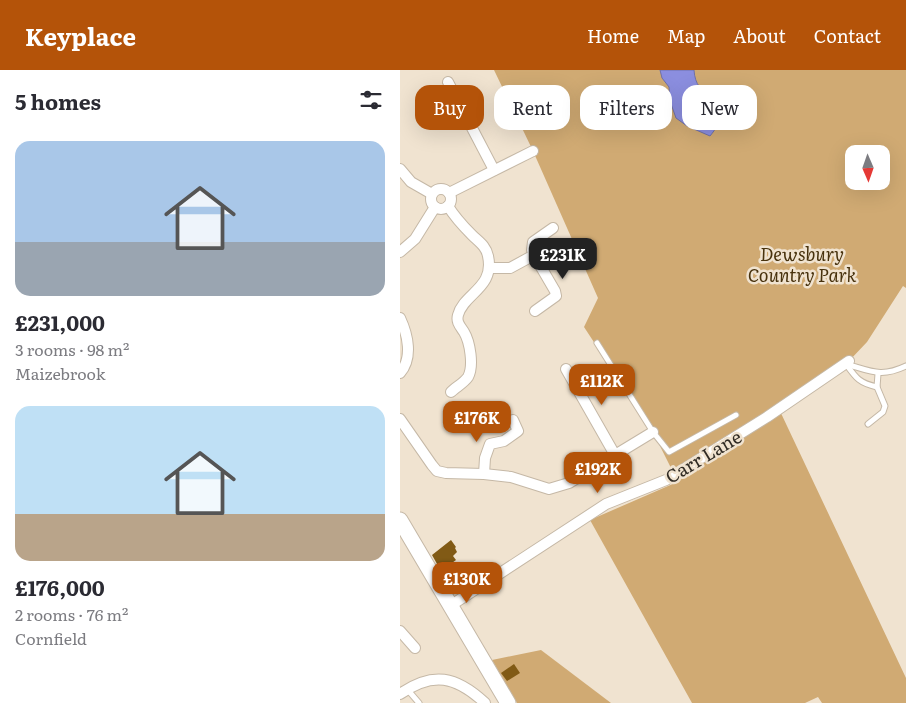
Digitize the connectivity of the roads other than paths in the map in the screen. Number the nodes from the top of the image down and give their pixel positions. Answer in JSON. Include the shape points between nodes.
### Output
{"nodes":[{"id":1,"x":448,"y":82,"type":"dead end"},
{"id":2,"x":533,"y":151,"type":"dead end"},
{"id":3,"x":400,"y":169,"type":"edge"},
{"id":4,"x":494,"y":170,"type":"junction"},
{"id":5,"x":449,"y":193,"type":"junction"},
{"id":6,"x":432,"y":194,"type":"junction"},
{"id":7,"x":448,"y":206,"type":"junction"},
{"id":8,"x":435,"y":207,"type":"junction"},
{"id":9,"x":553,"y":228,"type":"dead end"},
{"id":10,"x":400,"y":252,"type":"edge"},
{"id":11,"x":534,"y":256,"type":"junction"},
{"id":12,"x":489,"y":268,"type":"junction"},
{"id":13,"x":535,"y":311,"type":"dead end"},
{"id":14,"x":400,"y":318,"type":"edge"},
{"id":15,"x":597,"y":342,"type":"dead end"},
{"id":16,"x":847,"y":362,"type":"junction"},
{"id":17,"x":906,"y":366,"type":"edge"},
{"id":18,"x":566,"y":369,"type":"dead end"},
{"id":19,"x":400,"y":373,"type":"edge"},
{"id":20,"x":878,"y":374,"type":"junction"},
{"id":21,"x":877,"y":387,"type":"junction"},
{"id":22,"x":451,"y":392,"type":"dead end"},
{"id":23,"x":736,"y":415,"type":"dead end"},
{"id":24,"x":400,"y":419,"type":"edge"},
{"id":25,"x":513,"y":420,"type":"dead end"},
{"id":26,"x":868,"y":424,"type":"dead end"},
{"id":27,"x":653,"y":432,"type":"junction"},
{"id":28,"x":615,"y":455,"type":"junction"},
{"id":29,"x":484,"y":474,"type":"junction"},
{"id":30,"x":400,"y":520,"type":"edge"},
{"id":31,"x":450,"y":606,"type":"junction"},
{"id":32,"x":400,"y":631,"type":"edge"},
{"id":33,"x":415,"y":648,"type":"dead end"},
{"id":34,"x":404,"y":691,"type":"edge"},
{"id":35,"x":420,"y":703,"type":"edge"},
{"id":36,"x":485,"y":703,"type":"edge"},
{"id":37,"x":508,"y":703,"type":"edge"}],
"edges":[{"from":1,"to":4,"type":"street"},
{"from":2,"to":4,"type":"street"},
{"from":3,"to":6,"type":"street","via":[[411,182]]},
{"from":4,"to":5,"type":"street"},
{"from":5,"to":6,"type":"street","via":[[440,189]]},
{"from":5,"to":7,"type":"street"},
{"from":6,"to":8,"type":"street"},
{"from":7,"to":8,"type":"street"},
{"from":7,"to":12,"type":"street","via":[[484,246]]},
{"from":8,"to":10,"type":"street","via":[[415,239]]},
{"from":9,"to":11,"type":"street","via":[[533,242]]},
{"from":11,"to":12,"type":"street","via":[[510,268]]},
{"from":11,"to":13,"type":"street","via":[[556,296]]},
{"from":12,"to":22,"type":"street","via":[[487,277],[457,316],[467,340],[471,368],[466,380]]},
{"from":14,"to":19,"type":"street","via":[[408,342],[408,359]]},
{"from":15,"to":27,"type":"lane"},
{"from":16,"to":20,"type":"lane"},
{"from":16,"to":21,"type":"lane","via":[[860,381]]},
{"from":16,"to":31,"type":"street","name":"Carr Lane","via":[[666,480],[606,504]]},
{"from":17,"to":20,"type":"lane"},
{"from":18,"to":28,"type":"street"},
{"from":20,"to":21,"type":"lane"},
{"from":21,"to":26,"type":"lane","via":[[885,406],[883,412]]},
{"from":23,"to":27,"type":"lane","via":[[669,452]]},
{"from":24,"to":29,"type":"street","via":[[437,471]]},
{"from":25,"to":29,"type":"street","via":[[518,431],[504,441],[490,444]]},
{"from":27,"to":28,"type":"street"},
{"from":28,"to":29,"type":"street","via":[[569,483],[549,489],[511,477]]},
{"from":30,"to":31,"type":"main road"},
{"from":31,"to":37,"type":"main road"},
{"from":32,"to":33,"type":"street"},
{"from":34,"to":35,"type":"lane"},
{"from":34,"to":36,"type":"street","via":[[418,682],[435,678],[463,686]]}]}
